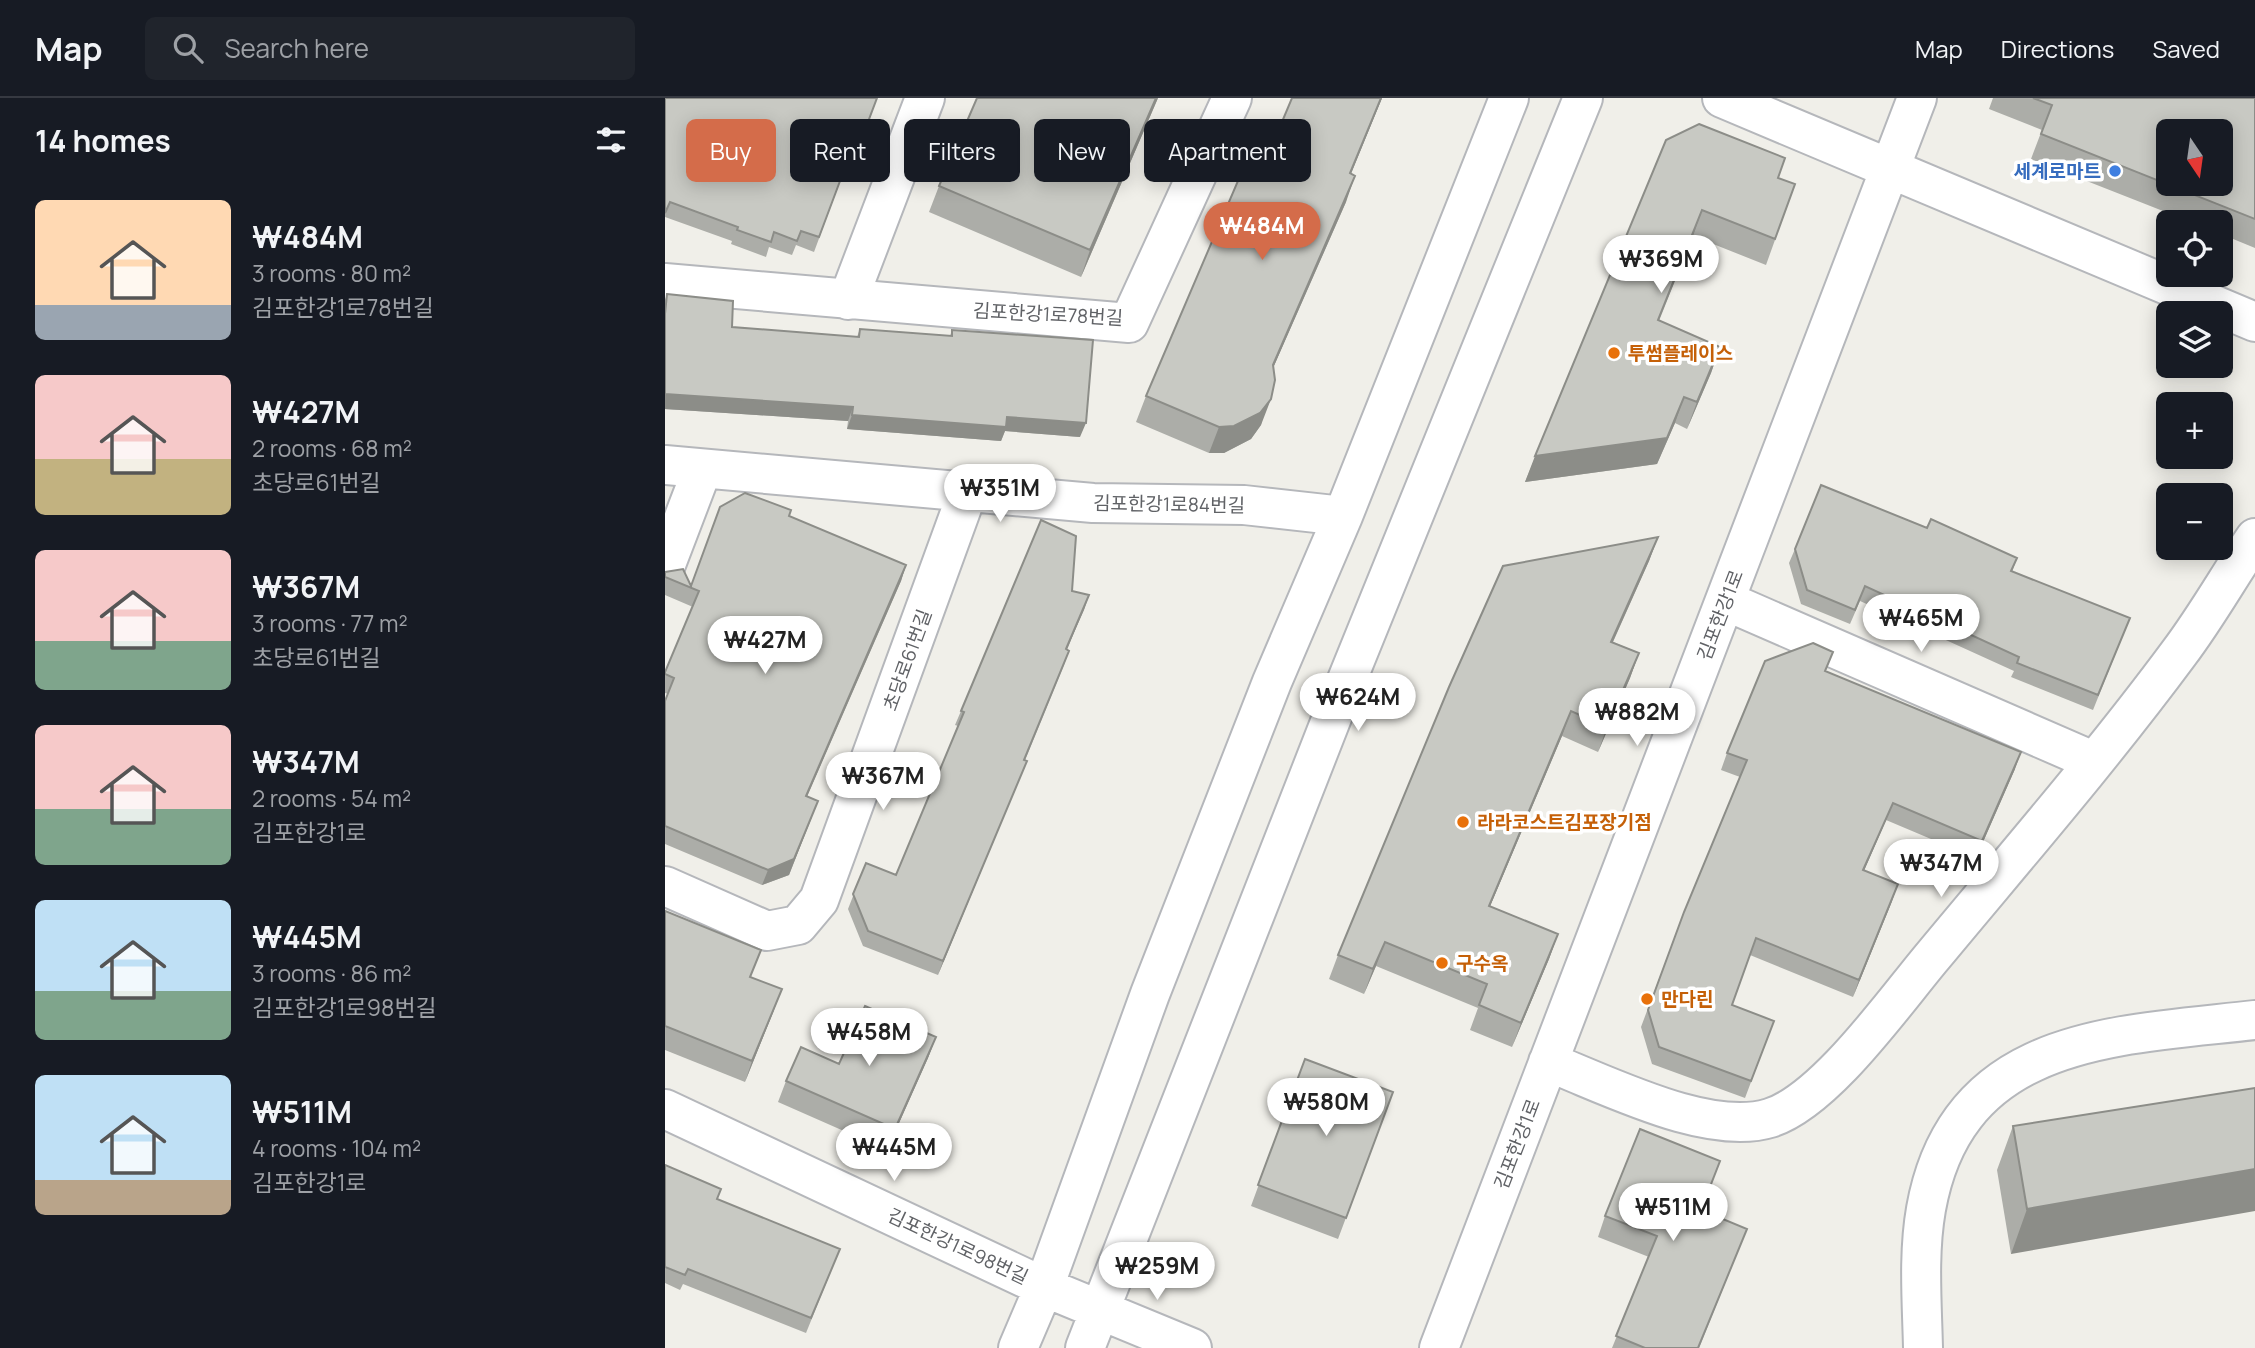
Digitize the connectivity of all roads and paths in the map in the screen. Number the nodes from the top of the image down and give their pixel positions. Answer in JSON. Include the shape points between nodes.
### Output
{"nodes":[{"id":1,"x":925,"y":98,"type":"edge"},
{"id":2,"x":1232,"y":98,"type":"edge"},
{"id":3,"x":1509,"y":98,"type":"edge"},
{"id":4,"x":1583,"y":98,"type":"edge"},
{"id":5,"x":1722,"y":98,"type":"edge"},
{"id":6,"x":1917,"y":98,"type":"edge"},
{"id":7,"x":1890,"y":168,"type":"junction"},
{"id":8,"x":665,"y":283,"type":"edge"},
{"id":9,"x":848,"y":300,"type":"junction"},
{"id":10,"x":2255,"y":322,"type":"edge"},
{"id":11,"x":665,"y":465,"type":"edge"},
{"id":12,"x":702,"y":470,"type":"junction"},
{"id":13,"x":968,"y":491,"type":"junction"},
{"id":14,"x":1343,"y":516,"type":"junction"},
{"id":15,"x":2255,"y":538,"type":"edge"},
{"id":16,"x":665,"y":567,"type":"edge"},
{"id":17,"x":1725,"y":601,"type":"junction"},
{"id":18,"x":2093,"y":761,"type":"junction"},
{"id":19,"x":665,"y":886,"type":"edge"},
{"id":20,"x":2255,"y":1020,"type":"edge"},
{"id":21,"x":1548,"y":1062,"type":"junction"},
{"id":22,"x":665,"y":1109,"type":"edge"},
{"id":23,"x":1044,"y":1287,"type":"junction"},
{"id":24,"x":1100,"y":1311,"type":"junction"},
{"id":25,"x":1018,"y":1348,"type":"edge"},
{"id":26,"x":1084,"y":1348,"type":"edge"},
{"id":27,"x":1192,"y":1348,"type":"edge"},
{"id":28,"x":1439,"y":1348,"type":"edge"},
{"id":29,"x":1923,"y":1348,"type":"edge"}],
"edges":[{"from":1,"to":9,"type":"street"},
{"from":2,"to":9,"type":"street","name":"김포한강1로78번길","via":[[1129,323]]},
{"from":3,"to":14,"type":"street"},
{"from":4,"to":24,"type":"street","via":[[1336,707]]},
{"from":5,"to":7,"type":"street"},
{"from":6,"to":7,"type":"street","name":"김포한강1로"},
{"from":7,"to":10,"type":"street"},
{"from":7,"to":17,"type":"street","name":"김포한강1로"},
{"from":8,"to":9,"type":"street","name":"김포한강1로78번길"},
{"from":11,"to":12,"type":"street","name":"김포한강1로84번길"},
{"from":12,"to":13,"type":"street","name":"김포한강1로84번길"},
{"from":12,"to":16,"type":"street"},
{"from":13,"to":14,"type":"street","name":"김포한강1로84번길","via":[[1093,503],[1244,505]]},
{"from":13,"to":19,"type":"street","name":"초당로61번길","via":[[819,900],[798,925],[767,931]]},
{"from":14,"to":23,"type":"street","via":[[1272,682],[1150,994]]},
{"from":15,"to":18,"type":"street","via":[[2181,651]]},
{"from":17,"to":18,"type":"street"},
{"from":17,"to":21,"type":"street","name":"김포한강1로"},
{"from":18,"to":21,"type":"street","via":[[1861,1042],[1796,1106],[1770,1118],[1710,1121]]},
{"from":20,"to":29,"type":"street","via":[[2109,1036],[2061,1048],[1984,1094],[1948,1142],[1933,1177],[1923,1245]]},
{"from":21,"to":28,"type":"street","name":"김포한강1로"},
{"from":22,"to":23,"type":"street","name":"김포한강1로98번길"},
{"from":23,"to":24,"type":"street","name":"김포한강1로98번길"},
{"from":23,"to":25,"type":"street"},
{"from":24,"to":26,"type":"street"},
{"from":24,"to":27,"type":"street","name":"김포한강1로98번길"}]}
